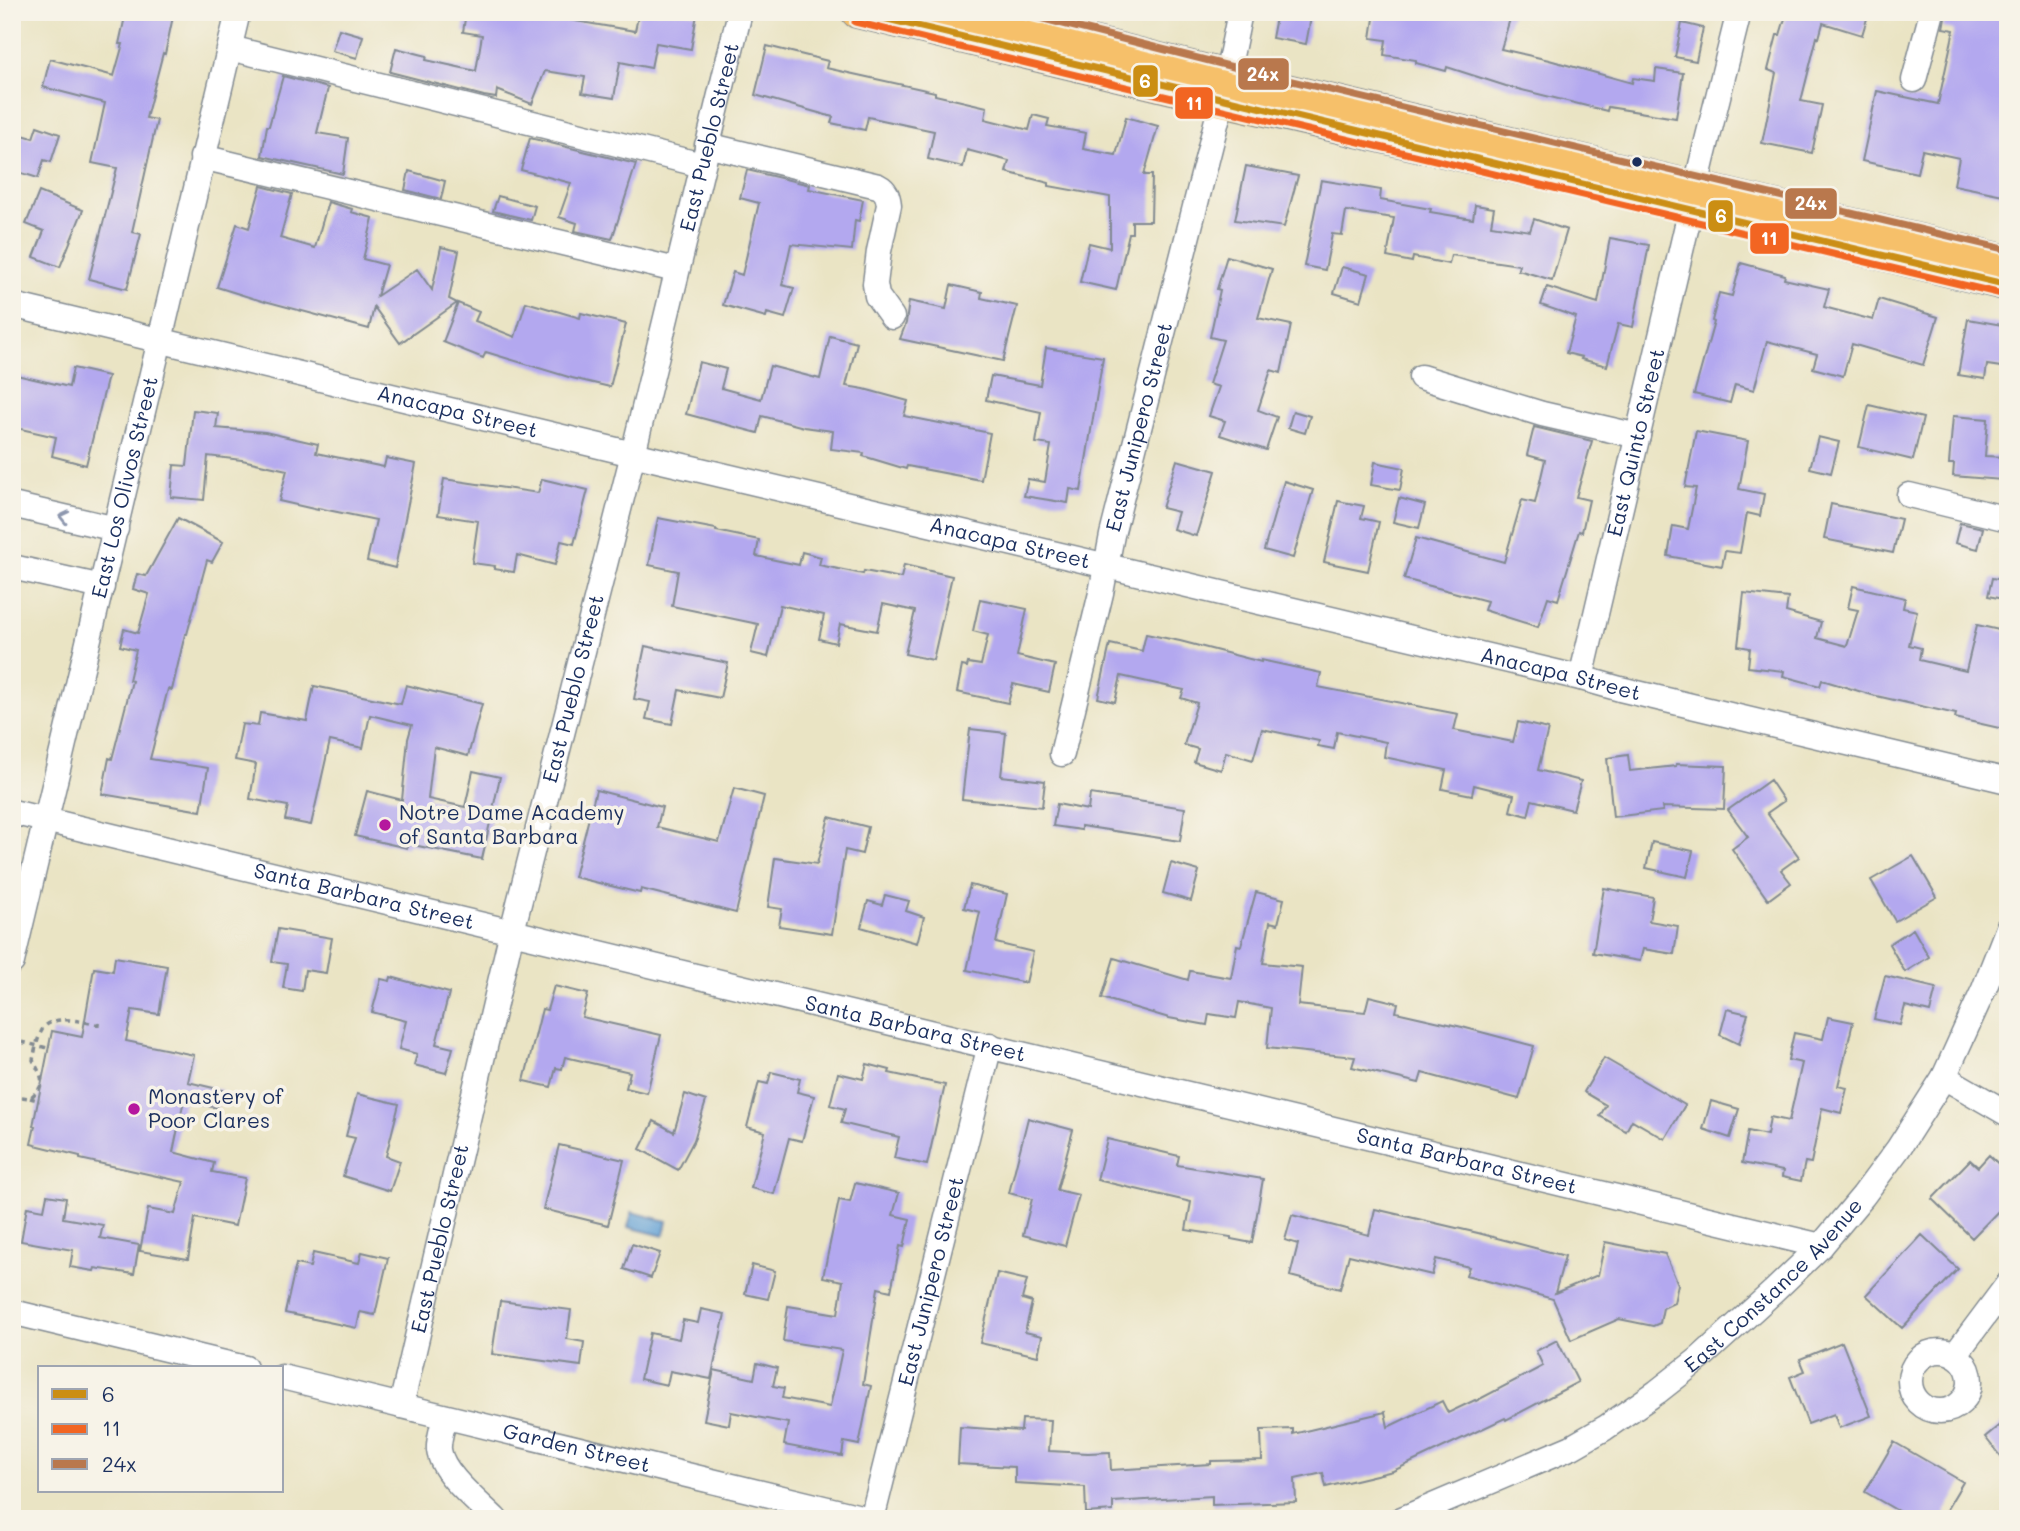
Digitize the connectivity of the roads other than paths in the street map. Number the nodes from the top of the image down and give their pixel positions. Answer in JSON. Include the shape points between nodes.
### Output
{"nodes":[{"id":1,"x":238,"y":12,"type":"edge"},
{"id":2,"x":740,"y":12,"type":"edge"},
{"id":3,"x":857,"y":12,"type":"edge"},
{"id":4,"x":1240,"y":12,"type":"edge"},
{"id":5,"x":1739,"y":12,"type":"edge"},
{"id":6,"x":1932,"y":12,"type":"edge"},
{"id":7,"x":980,"y":23,"type":"edge"},
{"id":8,"x":230,"y":48,"type":"junction"},
{"id":9,"x":1914,"y":80,"type":"dead end"},
{"id":10,"x":1225,"y":88,"type":"junction"},
{"id":11,"x":705,"y":155,"type":"junction"},
{"id":12,"x":202,"y":157,"type":"junction"},
{"id":13,"x":1695,"y":197,"type":"junction"},
{"id":14,"x":1928,"y":255,"type":"junction"},
{"id":15,"x":2008,"y":261,"type":"edge"},
{"id":16,"x":676,"y":271,"type":"junction"},
{"id":17,"x":2008,"y":285,"type":"edge"},
{"id":18,"x":12,"y":305,"type":"edge"},
{"id":19,"x":892,"y":317,"type":"dead end"},
{"id":20,"x":161,"y":340,"type":"junction"},
{"id":21,"x":1421,"y":377,"type":"dead end"},
{"id":22,"x":1638,"y":436,"type":"junction"},
{"id":23,"x":633,"y":454,"type":"junction"},
{"id":24,"x":1909,"y":495,"type":"dead end"},
{"id":25,"x":12,"y":505,"type":"edge"},
{"id":26,"x":2008,"y":519,"type":"edge"},
{"id":27,"x":116,"y":529,"type":"junction"},
{"id":28,"x":1106,"y":565,"type":"junction"},
{"id":29,"x":12,"y":567,"type":"edge"},
{"id":30,"x":102,"y":587,"type":"junction"},
{"id":31,"x":1581,"y":678,"type":"junction"},
{"id":32,"x":1062,"y":754,"type":"dead end"},
{"id":33,"x":2008,"y":782,"type":"edge"},
{"id":34,"x":12,"y":812,"type":"edge"},
{"id":35,"x":46,"y":820,"type":"junction"},
{"id":36,"x":2008,"y":928,"type":"edge"},
{"id":37,"x":512,"y":931,"type":"junction"},
{"id":38,"x":12,"y":962,"type":"edge"},
{"id":39,"x":990,"y":1045,"type":"junction"},
{"id":40,"x":1944,"y":1077,"type":"junction"},
{"id":41,"x":2008,"y":1114,"type":"edge"},
{"id":42,"x":1821,"y":1246,"type":"junction"},
{"id":43,"x":2008,"y":1284,"type":"edge"},
{"id":44,"x":12,"y":1312,"type":"edge"},
{"id":45,"x":1955,"y":1355,"type":"dead end"},
{"id":46,"x":237,"y":1366,"type":"edge"},
{"id":47,"x":284,"y":1377,"type":"edge"},
{"id":48,"x":401,"y":1406,"type":"junction"},
{"id":49,"x":445,"y":1417,"type":"junction"},
{"id":50,"x":1408,"y":1517,"type":"edge"},
{"id":51,"x":495,"y":1519,"type":"edge"},
{"id":52,"x":871,"y":1519,"type":"edge"}],
"edges":[{"from":1,"to":8,"type":"street","name":"East Los Olivos Street"},
{"from":2,"to":11,"type":"street","name":"East Pueblo Street"},
{"from":3,"to":7,"type":"main road"},
{"from":4,"to":10,"type":"street","name":"East Junipero Street"},
{"from":5,"to":13,"type":"street","name":"East Quinto Street"},
{"from":6,"to":9,"type":"street"},
{"from":7,"to":10,"type":"main road"},
{"from":8,"to":11,"type":"street"},
{"from":8,"to":12,"type":"street","name":"East Los Olivos Street"},
{"from":10,"to":13,"type":"main road"},
{"from":10,"to":28,"type":"street","name":"East Junipero Street"},
{"from":11,"to":16,"type":"street","name":"East Pueblo Street"},
{"from":11,"to":19,"type":"street","via":[[883,189],[889,205],[875,291]]},
{"from":12,"to":16,"type":"street"},
{"from":12,"to":20,"type":"street","name":"East Los Olivos Street"},
{"from":13,"to":14,"type":"main road"},
{"from":13,"to":22,"type":"street","name":"East Quinto Street"},
{"from":14,"to":15,"type":"main road"},
{"from":14,"to":17,"type":"main road"},
{"from":16,"to":23,"type":"street","name":"East Pueblo Street"},
{"from":18,"to":20,"type":"street","name":"Anacapa Street"},
{"from":20,"to":23,"type":"street","name":"Anacapa Street"},
{"from":20,"to":27,"type":"street","name":"East Los Olivos Street"},
{"from":21,"to":22,"type":"street","via":[[1542,414]]},
{"from":22,"to":31,"type":"street","name":"East Quinto Street"},
{"from":23,"to":28,"type":"street","name":"Anacapa Street"},
{"from":23,"to":37,"type":"street","name":"East Pueblo Street"},
{"from":24,"to":26,"type":"street"},
{"from":27,"to":25,"type":"street","one_way":true},
{"from":27,"to":30,"type":"street","name":"East Los Olivos Street"},
{"from":28,"to":31,"type":"street","name":"Anacapa Street"},
{"from":28,"to":32,"type":"street","name":"East Junipero Street"},
{"from":29,"to":30,"type":"street"},
{"from":30,"to":35,"type":"street","name":"East Los Olivos Street"},
{"from":31,"to":33,"type":"street","name":"Anacapa Street"},
{"from":34,"to":35,"type":"street","name":"Santa Barbara Street"},
{"from":35,"to":37,"type":"street","name":"Santa Barbara Street"},
{"from":35,"to":38,"type":"street","name":"East Los Olivos Street"},
{"from":36,"to":40,"type":"street","name":"East Constance Avenue"},
{"from":37,"to":39,"type":"street","name":"Santa Barbara Street"},
{"from":37,"to":48,"type":"street","name":"East Pueblo Street"},
{"from":39,"to":42,"type":"street","name":"Santa Barbara Street"},
{"from":39,"to":52,"type":"street","name":"East Junipero Street"},
{"from":40,"to":41,"type":"street"},
{"from":40,"to":42,"type":"street","name":"East Constance Avenue","via":[[1898,1149]]},
{"from":42,"to":50,"type":"street","name":"East Constance Avenue","via":[[1699,1359],[1605,1428],[1572,1447]]},
{"from":43,"to":45,"type":"street"},
{"from":44,"to":46,"type":"street"},
{"from":47,"to":48,"type":"street","name":"Garden Street"},
{"from":48,"to":49,"type":"street","name":"Garden Street"},
{"from":49,"to":51,"type":"street","via":[[439,1453],[462,1486]]},
{"from":49,"to":52,"type":"street","name":"Garden Street"}]}
